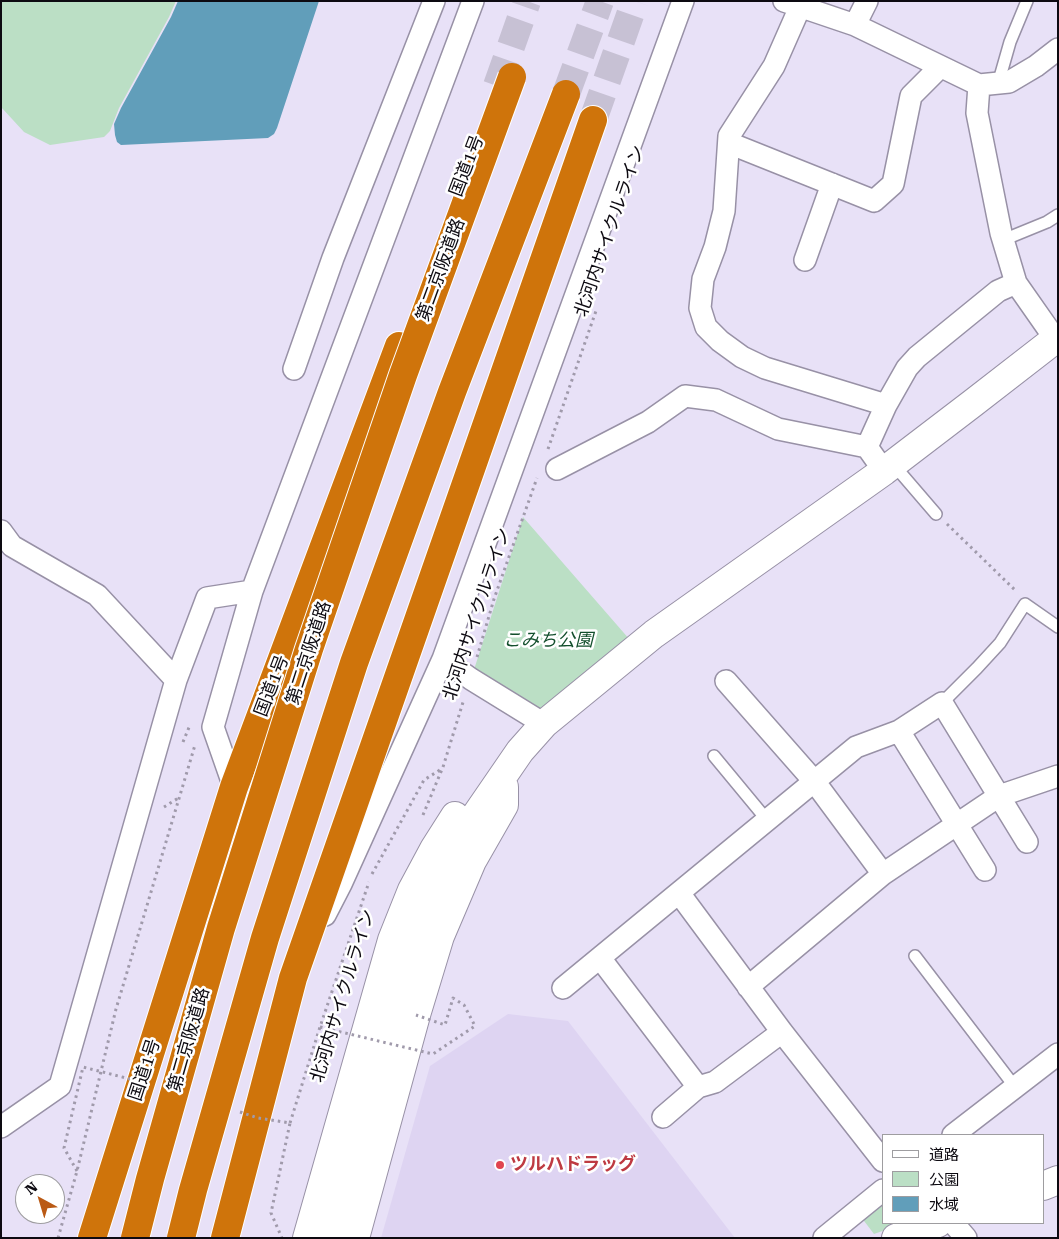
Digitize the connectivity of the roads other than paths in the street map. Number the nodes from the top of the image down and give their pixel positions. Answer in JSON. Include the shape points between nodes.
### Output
{"nodes":[{"id":1,"x":434,"y":1,"type":"edge"},
{"id":2,"x":473,"y":1,"type":"edge"},
{"id":3,"x":683,"y":1,"type":"edge"},
{"id":4,"x":866,"y":1,"type":"edge"},
{"id":5,"x":1027,"y":1,"type":"edge"},
{"id":6,"x":792,"y":4,"type":"edge"},
{"id":7,"x":855,"y":25,"type":"junction"},
{"id":8,"x":1058,"y":49,"type":"edge"},
{"id":9,"x":940,"y":67,"type":"junction"},
{"id":10,"x":504,"y":82,"type":"joint"},
{"id":11,"x":988,"y":84,"type":"junction"},
{"id":12,"x":566,"y":94,"type":"tunnel mouth"},
{"id":13,"x":594,"y":120,"type":"tunnel mouth"},
{"id":14,"x":729,"y":144,"type":"junction"},
{"id":15,"x":832,"y":184,"type":"junction"},
{"id":16,"x":1058,"y":215,"type":"edge"},
{"id":17,"x":1003,"y":240,"type":"junction"},
{"id":18,"x":805,"y":260,"type":"dead end"},
{"id":19,"x":1016,"y":283,"type":"junction"},
{"id":20,"x":1057,"y":340,"type":"edge"},
{"id":21,"x":294,"y":368,"type":"dead end"},
{"id":22,"x":886,"y":405,"type":"junction"},
{"id":23,"x":867,"y":446,"type":"junction"},
{"id":24,"x":548,"y":463,"type":"road end"},
{"id":25,"x":889,"y":467,"type":"junction"},
{"id":26,"x":936,"y":514,"type":"road end"},
{"id":27,"x":1,"y":531,"type":"edge"},
{"id":28,"x":252,"y":591,"type":"junction"},
{"id":29,"x":1058,"y":627,"type":"edge"},
{"id":30,"x":443,"y":659,"type":"junction"},
{"id":31,"x":176,"y":680,"type":"junction"},
{"id":32,"x":726,"y":680,"type":"dead end"},
{"id":33,"x":942,"y":703,"type":"junction"},
{"id":34,"x":544,"y":724,"type":"junction"},
{"id":35,"x":898,"y":731,"type":"junction"},
{"id":36,"x":714,"y":756,"type":"dead end"},
{"id":37,"x":505,"y":771,"type":"junction"},
{"id":38,"x":1058,"y":776,"type":"edge"},
{"id":39,"x":814,"y":781,"type":"junction"},
{"id":40,"x":234,"y":788,"type":"junction"},
{"id":41,"x":999,"y":796,"type":"junction"},
{"id":42,"x":767,"y":820,"type":"junction"},
{"id":43,"x":956,"y":825,"type":"junction"},
{"id":44,"x":1026,"y":842,"type":"dead end"},
{"id":45,"x":985,"y":870,"type":"dead end"},
{"id":46,"x":882,"y":874,"type":"junction"},
{"id":47,"x":679,"y":893,"type":"junction"},
{"id":48,"x":915,"y":956,"type":"dead end"},
{"id":49,"x":600,"y":958,"type":"junction"},
{"id":50,"x":293,"y":978,"type":"junction"},
{"id":51,"x":748,"y":987,"type":"junction"},
{"id":52,"x":563,"y":988,"type":"dead end"},
{"id":53,"x":782,"y":1032,"type":"junction"},
{"id":54,"x":1058,"y":1054,"type":"edge"},
{"id":55,"x":698,"y":1087,"type":"junction"},
{"id":56,"x":1016,"y":1087,"type":"junction"},
{"id":57,"x":662,"y":1117,"type":"dead end"},
{"id":58,"x":1,"y":1128,"type":"edge"},
{"id":59,"x":953,"y":1134,"type":"edge"},
{"id":60,"x":882,"y":1161,"type":"edge"},
{"id":61,"x":1058,"y":1180,"type":"edge"},
{"id":62,"x":1044,"y":1186,"type":"edge"},
{"id":63,"x":882,"y":1191,"type":"edge"},
{"id":64,"x":935,"y":1224,"type":"edge"},
{"id":65,"x":955,"y":1224,"type":"edge"},
{"id":66,"x":297,"y":1233,"type":"edge"},
{"id":67,"x":92,"y":1238,"type":"edge"},
{"id":68,"x":135,"y":1238,"type":"edge"},
{"id":69,"x":181,"y":1238,"type":"edge"},
{"id":70,"x":225,"y":1238,"type":"edge"},
{"id":71,"x":330,"y":1238,"type":"edge"},
{"id":72,"x":355,"y":1238,"type":"edge"},
{"id":73,"x":824,"y":1238,"type":"edge"},
{"id":74,"x":896,"y":1238,"type":"edge"},
{"id":75,"x":966,"y":1238,"type":"edge"}],
"edges":[{"from":1,"to":21,"type":"street","via":[[333,258]]},
{"from":2,"to":28,"type":"street"},
{"from":3,"to":30,"type":"street"},
{"from":4,"to":7,"type":"street"},
{"from":5,"to":11,"type":"lane"},
{"from":6,"to":7,"type":"street"},
{"from":6,"to":14,"type":"street","via":[[774,66],[729,136]]},
{"from":7,"to":9,"type":"street"},
{"from":8,"to":11,"type":"street","via":[[1009,82]]},
{"from":9,"to":11,"type":"street"},
{"from":9,"to":15,"type":"street","via":[[911,96],[893,184],[874,201]]},
{"from":10,"to":40,"type":"highway","name":"国道1号"},
{"from":10,"to":68,"type":"highway","name":"第二京阪道路","bridge":true,"via":[[309,649],[221,928]]},
{"from":11,"to":17,"type":"street","via":[[977,114]]},
{"from":12,"to":69,"type":"highway","bridge":true,"via":[[354,663],[265,938]]},
{"from":13,"to":50,"type":"highway"},
{"from":14,"to":15,"type":"street"},
{"from":14,"to":22,"type":"street","via":[[724,211],[703,279],[700,308],[706,327],[742,357],[765,368]]},
{"from":15,"to":18,"type":"street"},
{"from":16,"to":17,"type":"lane"},
{"from":17,"to":19,"type":"street"},
{"from":19,"to":20,"type":"street"},
{"from":19,"to":22,"type":"street","via":[[998,292],[917,357]]},
{"from":20,"to":25,"type":"street"},
{"from":22,"to":23,"type":"street"},
{"from":23,"to":24,"type":"street","via":[[778,429],[716,400],[685,396],[648,422]]},
{"from":23,"to":25,"type":"street"},
{"from":25,"to":26,"type":"lane"},
{"from":25,"to":34,"type":"street","via":[[654,634]]},
{"from":27,"to":31,"type":"street","via":[[12,546],[97,594]]},
{"from":28,"to":31,"type":"street","via":[[207,598]]},
{"from":28,"to":40,"type":"street","via":[[213,727]]},
{"from":29,"to":33,"type":"lane","via":[[1025,604],[1000,643]]},
{"from":30,"to":34,"type":"street"},
{"from":30,"to":50,"type":"street","via":[[341,884]]},
{"from":31,"to":58,"type":"street","via":[[60,1086]]},
{"from":32,"to":39,"type":"street"},
{"from":33,"to":35,"type":"street"},
{"from":33,"to":41,"type":"street"},
{"from":34,"to":37,"type":"street"},
{"from":35,"to":39,"type":"street","via":[[856,747]]},
{"from":35,"to":43,"type":"street"},
{"from":36,"to":42,"type":"lane"},
{"from":37,"to":66,"type":"street","via":[[457,812],[412,890],[392,940]]},
{"from":37,"to":71,"type":"street","via":[[463,834],[419,930]]},
{"from":37,"to":72,"type":"street","via":[[504,805],[472,861],[440,936]]},
{"from":38,"to":41,"type":"street"},
{"from":39,"to":42,"type":"street"},
{"from":39,"to":46,"type":"street"},
{"from":40,"to":67,"type":"highway","name":"国道1号"},
{"from":41,"to":43,"type":"street"},
{"from":41,"to":44,"type":"street"},
{"from":42,"to":47,"type":"street"},
{"from":43,"to":45,"type":"street"},
{"from":43,"to":46,"type":"street"},
{"from":46,"to":51,"type":"street"},
{"from":47,"to":49,"type":"street"},
{"from":47,"to":51,"type":"street"},
{"from":48,"to":56,"type":"lane"},
{"from":49,"to":52,"type":"street"},
{"from":49,"to":55,"type":"street"},
{"from":50,"to":70,"type":"highway"},
{"from":51,"to":53,"type":"street"},
{"from":53,"to":55,"type":"street","via":[[714,1082]]},
{"from":53,"to":60,"type":"street"},
{"from":54,"to":56,"type":"street"},
{"from":55,"to":57,"type":"street"},
{"from":56,"to":59,"type":"street"},
{"from":61,"to":62,"type":"street"},
{"from":63,"to":73,"type":"street"},
{"from":64,"to":74,"type":"street"},
{"from":65,"to":75,"type":"street"}]}
